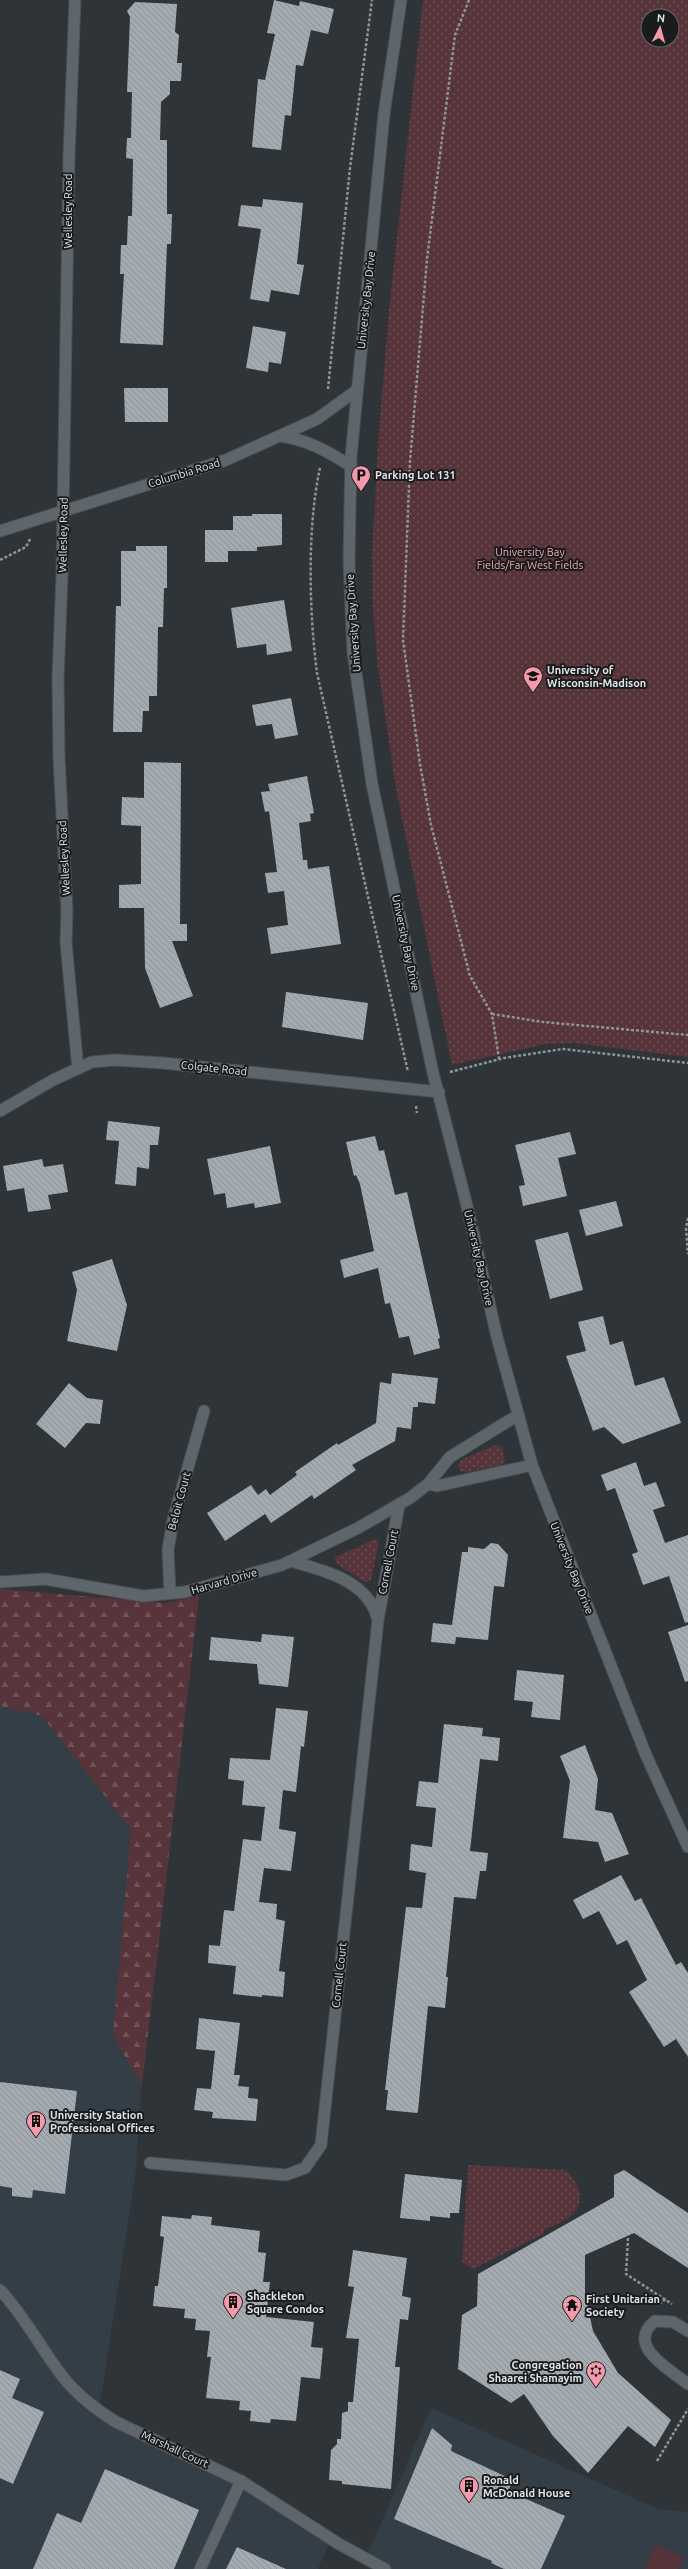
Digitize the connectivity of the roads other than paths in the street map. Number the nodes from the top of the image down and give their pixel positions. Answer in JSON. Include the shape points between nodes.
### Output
{"nodes":[{"id":1,"x":75,"y":0,"type":"edge"},
{"id":2,"x":401,"y":0,"type":"edge"},
{"id":3,"x":357,"y":390,"type":"junction"},
{"id":4,"x":280,"y":436,"type":"junction"},
{"id":5,"x":351,"y":466,"type":"junction"},
{"id":6,"x":63,"y":513,"type":"junction"},
{"id":7,"x":0,"y":531,"type":"edge"},
{"id":8,"x":78,"y":1069,"type":"junction"},
{"id":9,"x":439,"y":1092,"type":"junction"},
{"id":10,"x":0,"y":1111,"type":"edge"},
{"id":11,"x":204,"y":1411,"type":"dead end"},
{"id":12,"x":518,"y":1415,"type":"junction"},
{"id":13,"x":532,"y":1465,"type":"junction"},
{"id":14,"x":428,"y":1484,"type":"junction"},
{"id":15,"x":398,"y":1505,"type":"junction"},
{"id":16,"x":290,"y":1561,"type":"junction"},
{"id":17,"x":0,"y":1582,"type":"edge"},
{"id":18,"x":170,"y":1594,"type":"junction"},
{"id":19,"x":378,"y":1620,"type":"junction"},
{"id":20,"x":688,"y":1847,"type":"edge"},
{"id":21,"x":150,"y":2163,"type":"dead end"},
{"id":22,"x":0,"y":2290,"type":"edge"},
{"id":23,"x":688,"y":2331,"type":"edge"},
{"id":24,"x":688,"y":2384,"type":"edge"},
{"id":25,"x":241,"y":2480,"type":"junction"},
{"id":26,"x":200,"y":2569,"type":"edge"},
{"id":27,"x":385,"y":2569,"type":"edge"}],
"edges":[{"from":1,"to":6,"type":"street","name":"Wellesley Road","via":[[69,157]]},
{"from":2,"to":3,"type":"street","name":"University Bay Drive","via":[[384,114]]},
{"from":3,"to":4,"type":"street","name":"Columbia Road","via":[[317,419]]},
{"from":3,"to":5,"type":"street","name":"University Bay Drive"},
{"from":4,"to":5,"type":"street","via":[[312,444]]},
{"from":4,"to":6,"type":"street","name":"Columbia Road","via":[[226,460]]},
{"from":5,"to":9,"type":"street","name":"University Bay Drive","via":[[349,561],[353,652],[372,784]]},
{"from":6,"to":7,"type":"street","name":"Columbia Road"},
{"from":6,"to":8,"type":"street","name":"Wellesley Road","via":[[58,677],[59,758],[67,912],[66,943]]},
{"from":8,"to":9,"type":"street","name":"Colgate Road","via":[[92,1062],[104,1061],[164,1063]]},
{"from":8,"to":10,"type":"street","name":"Colgate Road","via":[[53,1080]]},
{"from":9,"to":12,"type":"street","name":"University Bay Drive"},
{"from":11,"to":18,"type":"street","name":"Beloit Court","via":[[173,1520],[168,1550]]},
{"from":12,"to":13,"type":"street","name":"University Bay Drive"},
{"from":12,"to":14,"type":"street","name":"Harvard Drive","via":[[454,1454]]},
{"from":13,"to":14,"type":"street","via":[[443,1485]]},
{"from":13,"to":20,"type":"street","name":"University Bay Drive","via":[[646,1755]]},
{"from":14,"to":15,"type":"street","name":"Harvard Drive"},
{"from":15,"to":16,"type":"street","name":"Harvard Drive"},
{"from":15,"to":19,"type":"street","name":"Cornell Court"},
{"from":16,"to":18,"type":"street","name":"Harvard Drive","via":[[185,1592]]},
{"from":16,"to":19,"type":"street","name":"Cornell Court","via":[[336,1575],[351,1584],[371,1603]]},
{"from":17,"to":18,"type":"street","name":"Harvard Drive","via":[[45,1579],[143,1596]]},
{"from":19,"to":21,"type":"street","name":"Cornell Court","via":[[321,2145],[305,2168],[286,2175]]},
{"from":22,"to":25,"type":"street","name":"Marshall Court","via":[[46,2350],[63,2377],[99,2411],[116,2422]]},
{"from":23,"to":24,"type":"street","via":[[673,2322],[655,2320],[646,2329],[644,2341],[651,2355]]},
{"from":25,"to":26,"type":"street"},
{"from":25,"to":27,"type":"street","name":"Marshall Court","via":[[339,2544]]}]}
